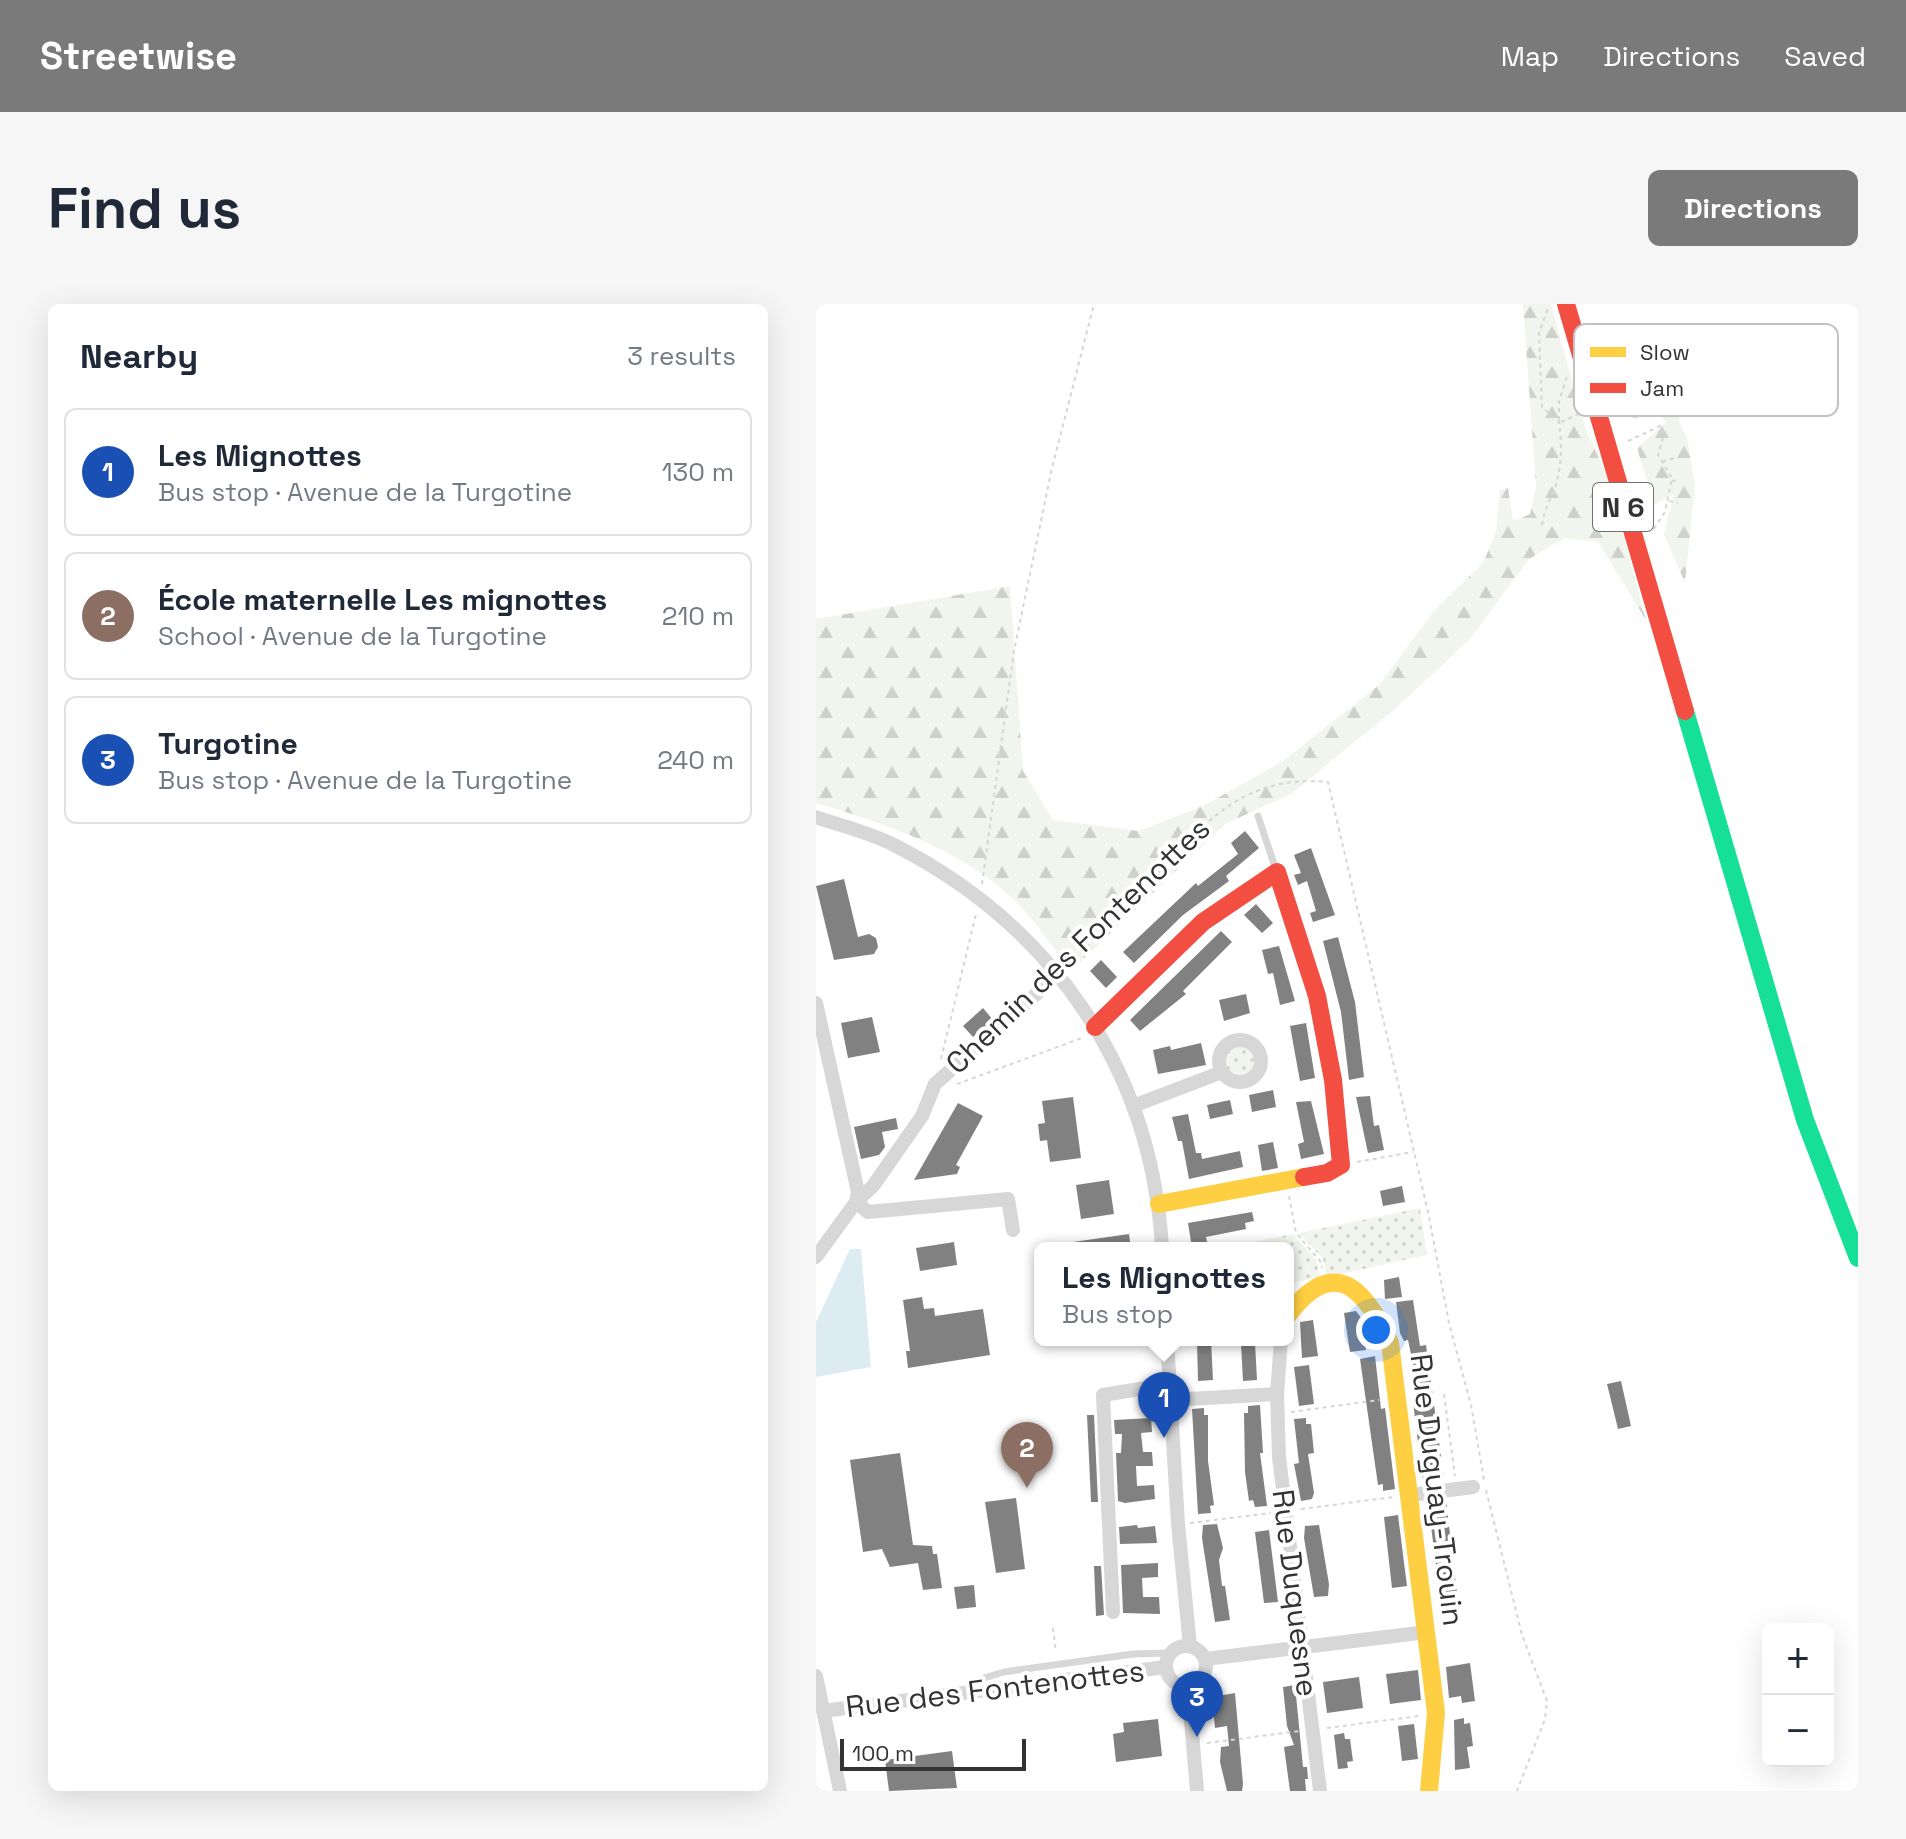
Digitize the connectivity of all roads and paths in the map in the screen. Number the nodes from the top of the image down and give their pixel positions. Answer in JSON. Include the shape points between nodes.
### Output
{"nodes":[{"id":1,"x":1094,"y":304,"type":"edge"},
{"id":2,"x":1551,"y":304,"type":"edge"},
{"id":3,"x":1566,"y":304,"type":"edge"},
{"id":4,"x":1579,"y":304,"type":"edge"},
{"id":5,"x":1585,"y":324,"type":"edge"},
{"id":6,"x":1574,"y":332,"type":"edge"},
{"id":7,"x":1572,"y":364,"type":"dead end"},
{"id":8,"x":1574,"y":415,"type":"edge"},
{"id":9,"x":1598,"y":416,"type":"edge"},
{"id":10,"x":1610,"y":416,"type":"edge"},
{"id":11,"x":1559,"y":422,"type":"junction"},
{"id":12,"x":1628,"y":441,"type":"dead end"},
{"id":13,"x":1674,"y":458,"type":"dead end"},
{"id":14,"x":1661,"y":463,"type":"junction"},
{"id":15,"x":1679,"y":480,"type":"dead end"},
{"id":16,"x":1671,"y":481,"type":"junction"},
{"id":17,"x":1668,"y":501,"type":"junction"},
{"id":18,"x":1678,"y":503,"type":"dead end"},
{"id":19,"x":1542,"y":525,"type":"dead end"},
{"id":20,"x":1653,"y":530,"type":"dead end"},
{"id":21,"x":1686,"y":708,"type":"junction"},
{"id":22,"x":1258,"y":816,"type":"dead end"},
{"id":23,"x":816,"y":817,"type":"edge"},
{"id":24,"x":1277,"y":872,"type":"junction"},
{"id":25,"x":980,"y":898,"type":"junction"},
{"id":26,"x":1060,"y":973,"type":"junction"},
{"id":27,"x":816,"y":1003,"type":"edge"},
{"id":28,"x":1097,"y":1030,"type":"junction"},
{"id":29,"x":1222,"y":1072,"type":"dead end"},
{"id":30,"x":934,"y":1088,"type":"junction"},
{"id":31,"x":1133,"y":1106,"type":"junction"},
{"id":32,"x":1414,"y":1152,"type":"junction"},
{"id":33,"x":1341,"y":1165,"type":"junction"},
{"id":34,"x":1286,"y":1180,"type":"junction"},
{"id":35,"x":856,"y":1202,"type":"junction"},
{"id":36,"x":1159,"y":1204,"type":"junction"},
{"id":37,"x":1013,"y":1230,"type":"dead end"},
{"id":38,"x":1162,"y":1242,"type":"edge"},
{"id":39,"x":816,"y":1257,"type":"edge"},
{"id":40,"x":1858,"y":1258,"type":"edge"},
{"id":41,"x":1326,"y":1285,"type":"junction"},
{"id":42,"x":1294,"y":1305,"type":"edge"},
{"id":43,"x":1167,"y":1346,"type":"edge"},
{"id":44,"x":1281,"y":1346,"type":"edge"},
{"id":45,"x":1170,"y":1384,"type":"junction"},
{"id":46,"x":1277,"y":1394,"type":"junction"},
{"id":47,"x":1444,"y":1394,"type":"dead end"},
{"id":48,"x":1398,"y":1398,"type":"junction"},
{"id":49,"x":1171,"y":1400,"type":"junction"},
{"id":50,"x":1278,"y":1414,"type":"junction"},
{"id":51,"x":1473,"y":1487,"type":"dead end"},
{"id":52,"x":1457,"y":1489,"type":"junction"},
{"id":53,"x":1411,"y":1495,"type":"junction"},
{"id":54,"x":1113,"y":1612,"type":"dead end"},
{"id":55,"x":1053,"y":1628,"type":"dead end"},
{"id":56,"x":1427,"y":1632,"type":"junction"},
{"id":57,"x":1190,"y":1646,"type":"junction"},
{"id":58,"x":1302,"y":1648,"type":"junction"},
{"id":59,"x":1205,"y":1659,"type":"junction"},
{"id":60,"x":1168,"y":1660,"type":"junction"},
{"id":61,"x":1060,"y":1665,"type":"junction"},
{"id":62,"x":816,"y":1676,"type":"edge"},
{"id":63,"x":1056,"y":1681,"type":"junction"},
{"id":64,"x":1188,"y":1686,"type":"junction"},
{"id":65,"x":970,"y":1692,"type":"junction"},
{"id":66,"x":823,"y":1711,"type":"junction"},
{"id":67,"x":840,"y":1791,"type":"edge"},
{"id":68,"x":1197,"y":1791,"type":"edge"},
{"id":69,"x":1320,"y":1791,"type":"edge"},
{"id":70,"x":1429,"y":1791,"type":"edge"},
{"id":71,"x":1517,"y":1791,"type":"edge"}],
"edges":[{"from":1,"to":25,"type":"path","via":[[1052,468],[1014,651]]},
{"from":2,"to":11,"type":"path","via":[[1539,333],[1542,407]]},
{"from":3,"to":6,"type":"main road","number":"N 6"},
{"from":4,"to":5,"type":"main road","number":"N 6"},
{"from":7,"to":11,"type":"path","via":[[1559,402]]},
{"from":8,"to":11,"type":"path"},
{"from":9,"to":21,"type":"main road","number":"N 6"},
{"from":10,"to":21,"type":"main road","number":"N 6"},
{"from":11,"to":19,"type":"path","via":[[1560,468]]},
{"from":12,"to":14,"type":"path","via":[[1661,425]]},
{"from":13,"to":14,"type":"path"},
{"from":14,"to":16,"type":"path"},
{"from":15,"to":16,"type":"path"},
{"from":16,"to":17,"type":"path"},
{"from":17,"to":18,"type":"path"},
{"from":17,"to":20,"type":"path"},
{"from":21,"to":40,"type":"main road","number":"N 6","via":[[1805,1120]]},
{"from":22,"to":24,"type":"lane"},
{"from":23,"to":25,"type":"street","via":[[895,845]]},
{"from":24,"to":28,"type":"main road","via":[[1212,916]]},
{"from":24,"to":33,"type":"main road","via":[[1317,996],[1333,1080]]},
{"from":25,"to":26,"type":"street"},
{"from":25,"to":30,"type":"path"},
{"from":26,"to":28,"type":"street"},
{"from":26,"to":30,"type":"street","name":"Chemin des Fontenottes"},
{"from":26,"to":32,"type":"path","name":"Chemin des Fontenottes","via":[[1224,807],[1272,787],[1328,782]]},
{"from":27,"to":35,"type":"street"},
{"from":28,"to":30,"type":"path"},
{"from":28,"to":31,"type":"street","via":[[1117,1062]]},
{"from":29,"to":31,"type":"street"},
{"from":30,"to":35,"type":"street","via":[[890,1163]]},
{"from":31,"to":36,"type":"street"},
{"from":32,"to":33,"type":"path"},
{"from":32,"to":71,"type":"path","via":[[1503,1562],[1547,1701]]},
{"from":33,"to":34,"type":"main road","via":[[1327,1173]]},
{"from":34,"to":36,"type":"main road"},
{"from":34,"to":41,"type":"path","via":[[1296,1233],[1320,1261]]},
{"from":35,"to":37,"type":"street","via":[[868,1212],[1008,1199]]},
{"from":35,"to":39,"type":"street"},
{"from":36,"to":38,"type":"street"},
{"from":41,"to":42,"type":"main road"},
{"from":41,"to":48,"type":"main road","name":"Rue Duguay-Trouin","via":[[1344,1282],[1362,1293],[1378,1314],[1390,1343]]},
{"from":43,"to":45,"type":"street"},
{"from":44,"to":46,"type":"street"},
{"from":45,"to":49,"type":"street"},
{"from":45,"to":54,"type":"street","via":[[1103,1395]]},
{"from":46,"to":49,"type":"street"},
{"from":46,"to":50,"type":"street","name":"Rue Duquesne"},
{"from":47,"to":52,"type":"path"},
{"from":48,"to":50,"type":"path"},
{"from":48,"to":53,"type":"main road","name":"Rue Duguay-Trouin"},
{"from":49,"to":57,"type":"street"},
{"from":50,"to":58,"type":"street","name":"Rue Duquesne"},
{"from":51,"to":52,"type":"street"},
{"from":52,"to":53,"type":"street"},
{"from":53,"to":56,"type":"main road","name":"Rue Duguay-Trouin"},
{"from":55,"to":61,"type":"path"},
{"from":56,"to":58,"type":"street"},
{"from":56,"to":70,"type":"main road","name":"Rue Duguay-Trouin","via":[[1436,1713]]},
{"from":57,"to":59,"type":"street"},
{"from":57,"to":60,"type":"street","via":[[1181,1646]]},
{"from":58,"to":59,"type":"street"},
{"from":58,"to":69,"type":"street","name":"Rue Duquesne"},
{"from":59,"to":64,"type":"street","via":[[1204,1676]]},
{"from":60,"to":61,"type":"lane","via":[[1144,1653]]},
{"from":60,"to":63,"type":"street","name":"Rue des Fontenottes"},
{"from":60,"to":64,"type":"street","via":[[1175,1683]]},
{"from":61,"to":63,"type":"lane"},
{"from":61,"to":65,"type":"lane","via":[[1004,1672],[984,1678]]},
{"from":62,"to":66,"type":"street"},
{"from":63,"to":65,"type":"street","name":"Rue des Fontenottes"},
{"from":64,"to":68,"type":"street"},
{"from":65,"to":66,"type":"street","name":"Rue des Fontenottes"},
{"from":66,"to":67,"type":"street"}]}
